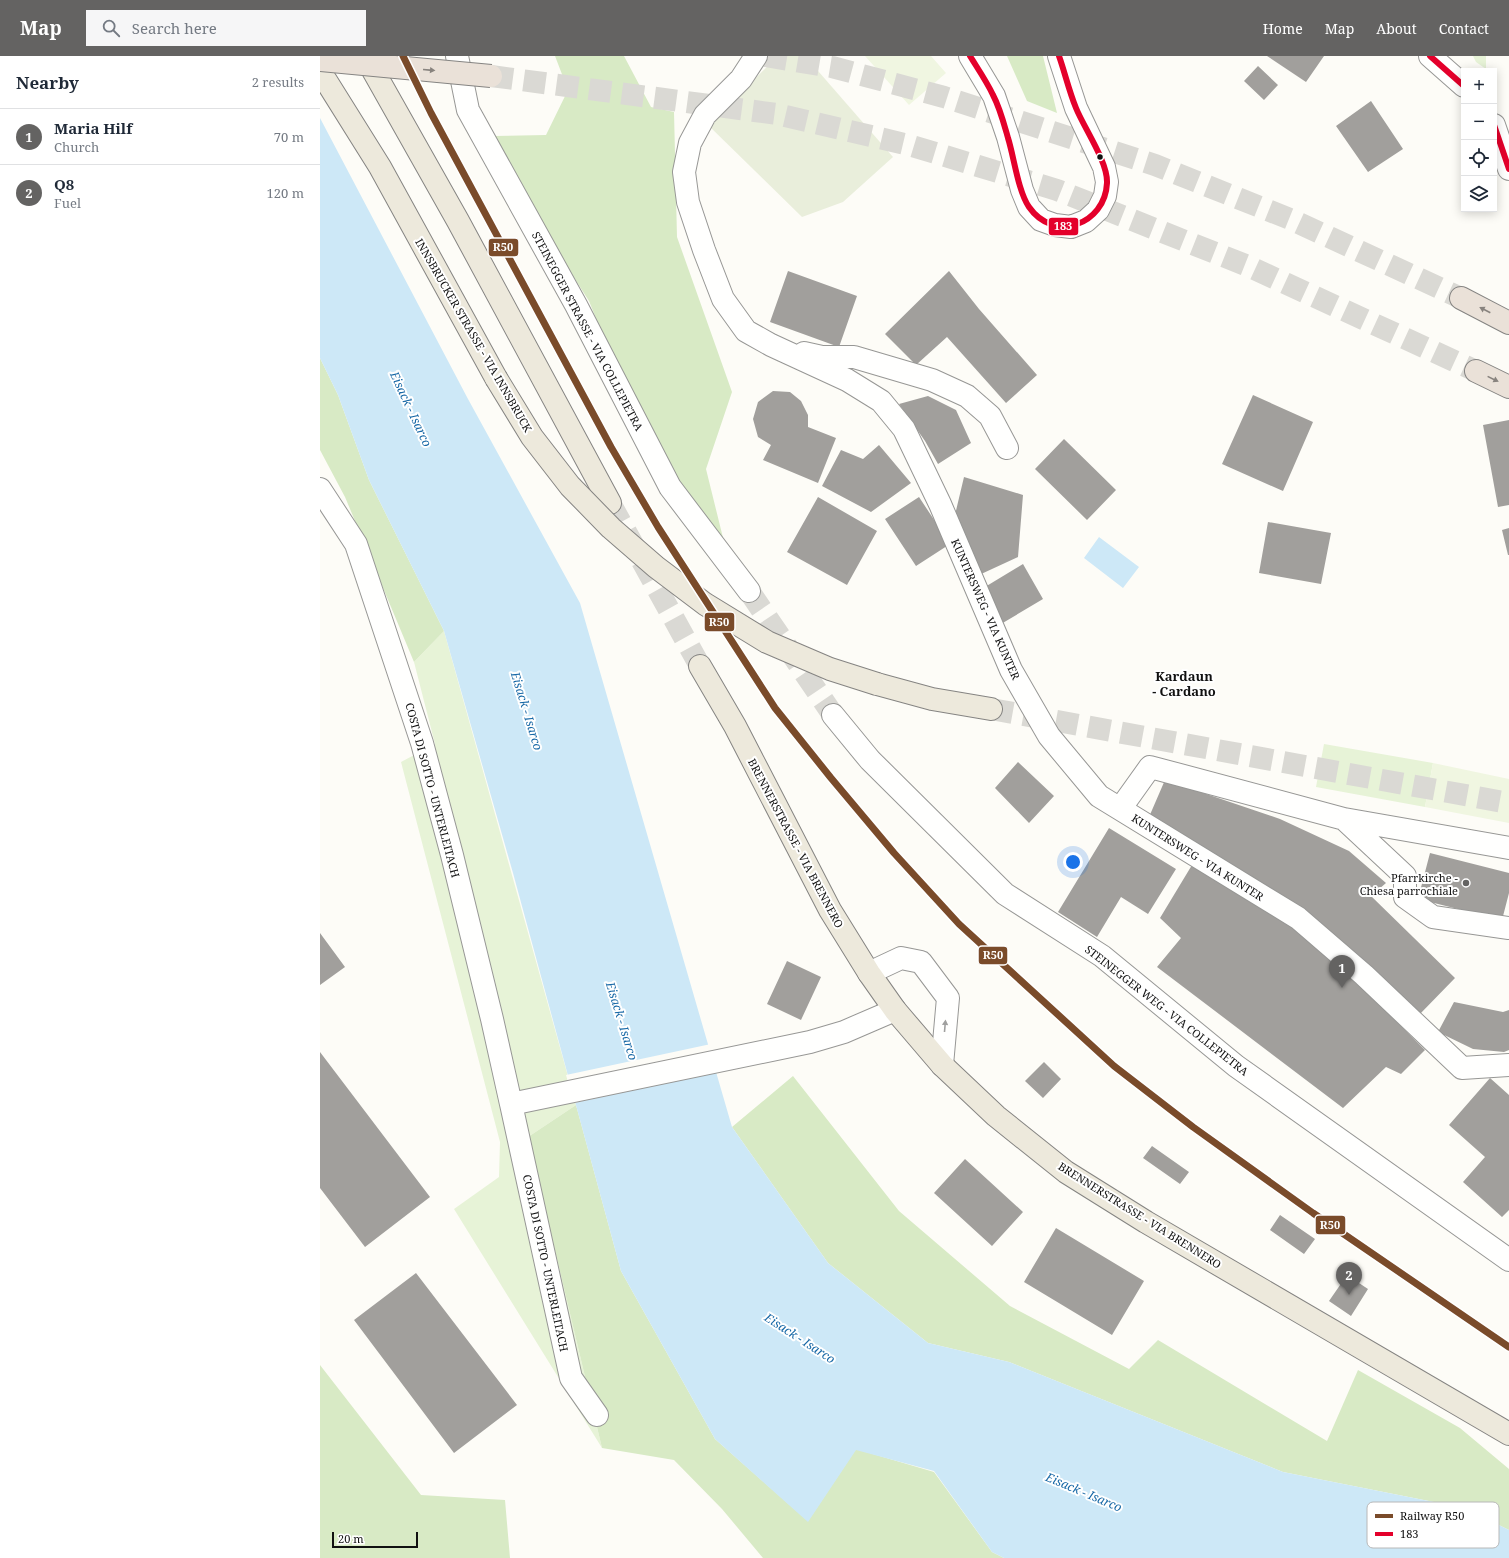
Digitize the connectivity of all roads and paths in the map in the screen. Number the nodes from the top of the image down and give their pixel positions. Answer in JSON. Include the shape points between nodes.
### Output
{"nodes":[{"id":1,"x":365,"y":56,"type":"edge"},
{"id":2,"x":457,"y":56,"type":"edge"},
{"id":3,"x":756,"y":56,"type":"edge"},
{"id":4,"x":970,"y":56,"type":"edge"},
{"id":5,"x":1059,"y":56,"type":"edge"},
{"id":6,"x":1430,"y":56,"type":"edge"},
{"id":7,"x":320,"y":60,"type":"edge"},
{"id":8,"x":320,"y":71,"type":"edge"},
{"id":9,"x":491,"y":76,"type":"tunnel mouth"},
{"id":10,"x":1461,"y":83,"type":"edge"},
{"id":11,"x":320,"y":91,"type":"edge"},
{"id":12,"x":1497,"y":134,"type":"edge"},
{"id":13,"x":380,"y":167,"type":"junction"},
{"id":14,"x":1509,"y":170,"type":"edge"},
{"id":15,"x":1461,"y":298,"type":"tunnel mouth"},
{"id":16,"x":1509,"y":323,"type":"edge"},
{"id":17,"x":771,"y":345,"type":"junction"},
{"id":18,"x":1476,"y":371,"type":"tunnel mouth"},
{"id":19,"x":1509,"y":387,"type":"edge"},
{"id":20,"x":1007,"y":448,"type":"dead end"},
{"id":21,"x":320,"y":488,"type":"edge"},
{"id":22,"x":610,"y":503,"type":"tunnel mouth"},
{"id":23,"x":749,"y":591,"type":"tunnel mouth"},
{"id":24,"x":700,"y":666,"type":"tunnel mouth"},
{"id":25,"x":991,"y":709,"type":"tunnel mouth"},
{"id":26,"x":833,"y":715,"type":"tunnel mouth"},
{"id":27,"x":1120,"y":809,"type":"junction"},
{"id":28,"x":1344,"y":819,"type":"junction"},
{"id":29,"x":1509,"y":848,"type":"edge"},
{"id":30,"x":1509,"y":928,"type":"edge"},
{"id":31,"x":869,"y":973,"type":"junction"},
{"id":32,"x":895,"y":1010,"type":"junction"},
{"id":33,"x":942,"y":1065,"type":"junction"},
{"id":34,"x":1509,"y":1065,"type":"edge"},
{"id":35,"x":511,"y":1104,"type":"junction"},
{"id":36,"x":1509,"y":1260,"type":"edge"},
{"id":37,"x":597,"y":1415,"type":"dead end"},
{"id":38,"x":1509,"y":1434,"type":"edge"}],
"edges":[{"from":1,"to":22,"type":"main road","via":[[458,221]]},
{"from":2,"to":23,"type":"street","name":"STEINEGGER STRASSE - VIA COLLEPIETRA","via":[[468,110],[576,305],[670,487]]},
{"from":3,"to":17,"type":"street","name":"KUNTERSWEG - VIA KUNTER","via":[[741,79],[706,115],[690,143],[684,172],[688,202],[723,299],[746,331]]},
{"from":4,"to":5,"type":"street","via":[[994,96],[1029,207],[1041,220],[1071,227],[1086,221],[1098,210],[1105,196],[1107,182],[1104,167],[1076,108]]},
{"from":6,"to":10,"type":"street"},
{"from":7,"to":9,"type":"highway","one_way":true,"bridge":true},
{"from":8,"to":13,"type":"main road","name":"INNSBRUCKER STRASSE - VIA INNSBRUCK"},
{"from":11,"to":13,"type":"main road"},
{"from":12,"to":14,"type":"street"},
{"from":13,"to":25,"type":"main road","name":"INNSBRUCKER STRASSE - VIA INNSBRUCK","bridge":true,"via":[[496,378],[532,437],[570,486],[611,528],[656,567],[705,604],[767,642],[830,669],[877,684],[932,699]]},
{"from":16,"to":15,"type":"highway","one_way":true},
{"from":17,"to":20,"type":"street","via":[[822,357],[854,357],[932,380],[967,396],[990,416]]},
{"from":17,"to":27,"type":"street","name":"KUNTERSWEG - VIA KUNTER","via":[[847,380],[881,401],[904,429],[940,504],[1015,677],[1049,736],[1099,796]]},
{"from":18,"to":19,"type":"highway","one_way":true},
{"from":21,"to":35,"type":"street","name":"COSTA DI SOTTO - UNTERLEITACH","via":[[356,544],[422,743]]},
{"from":24,"to":31,"type":"main road","name":"BRENNERSTRASSE - VIA BRENNERO","via":[[735,726],[830,910]]},
{"from":26,"to":36,"type":"street","name":"STEINEGGER WEG - VIA COLLEPIETRA","via":[[870,760],[1005,894],[1102,956],[1236,1066]]},
{"from":27,"to":28,"type":"street","via":[[1150,767]]},
{"from":27,"to":34,"type":"street","name":"KUNTERSWEG - VIA KUNTER","via":[[1298,918],[1364,975],[1462,1068]]},
{"from":28,"to":29,"type":"street"},
{"from":28,"to":30,"type":"street","via":[[1405,876],[1405,896],[1433,917]]},
{"from":31,"to":32,"type":"main road","name":"BRENNERSTRASSE - VIA BRENNERO"},
{"from":33,"to":31,"type":"street","one_way":true,"via":[[948,998],[921,962],[900,958]]},
{"from":32,"to":33,"type":"main road","name":"BRENNERSTRASSE - VIA BRENNERO"},
{"from":32,"to":35,"type":"street","via":[[844,1032],[810,1042]]},
{"from":33,"to":38,"type":"main road","name":"BRENNERSTRASSE - VIA BRENNERO","via":[[996,1116],[1066,1172],[1146,1222]]},
{"from":35,"to":37,"type":"street","name":"COSTA DI SOTTO - UNTERLEITACH","via":[[571,1378]]}]}
